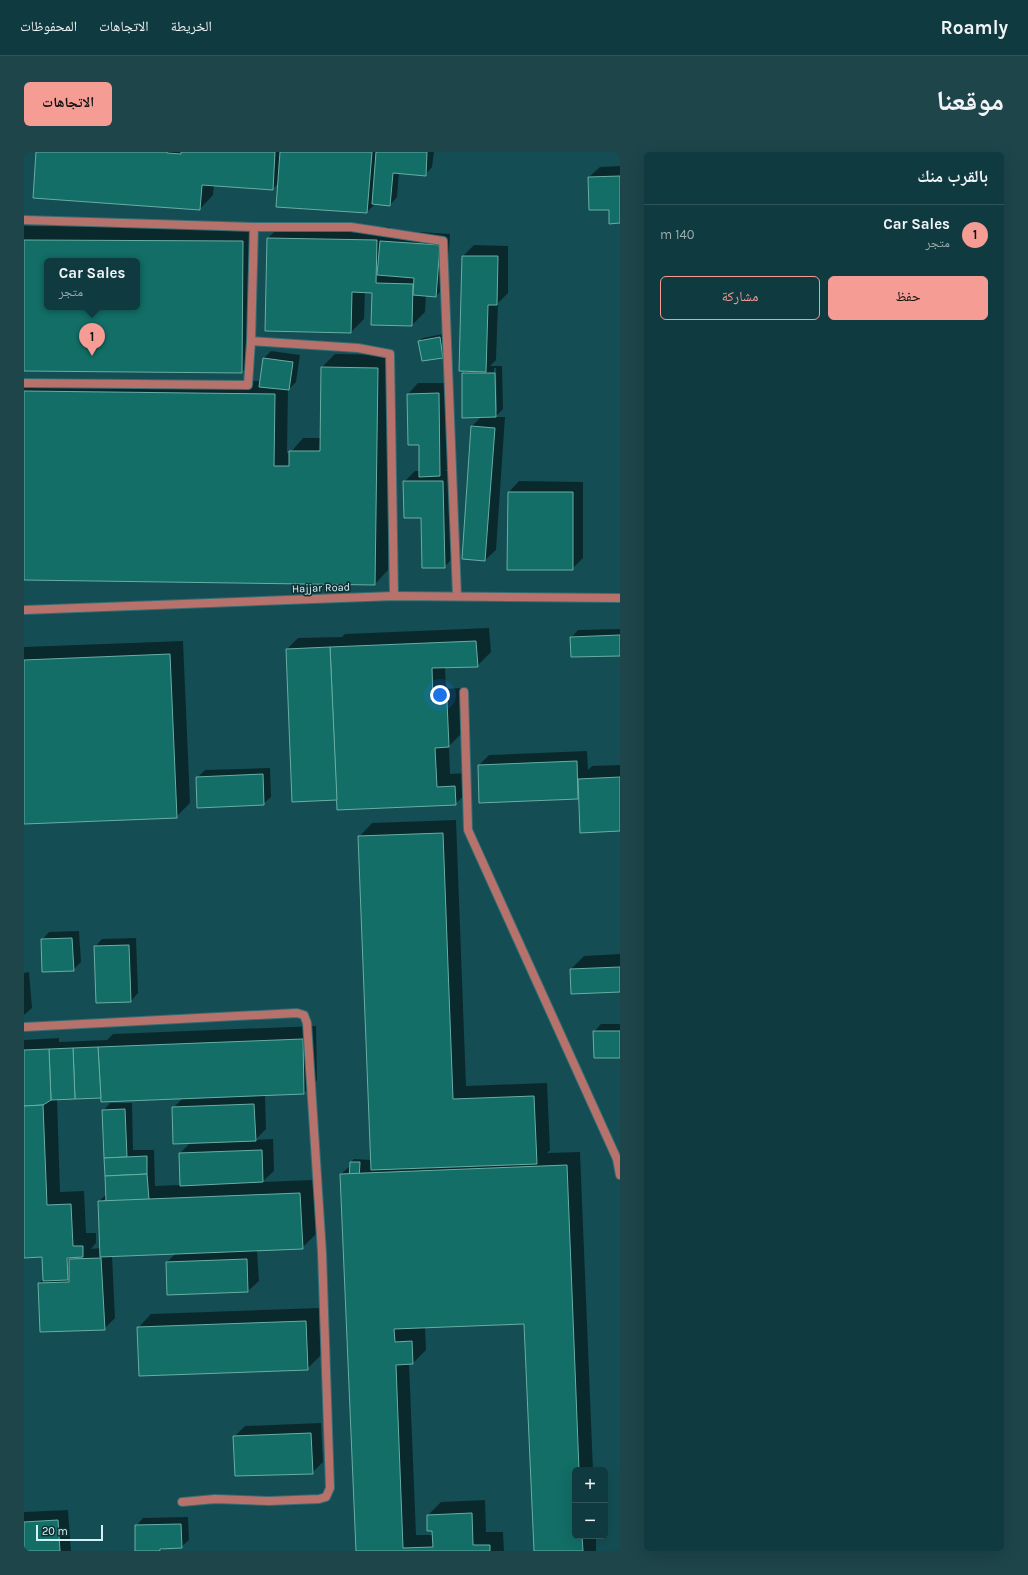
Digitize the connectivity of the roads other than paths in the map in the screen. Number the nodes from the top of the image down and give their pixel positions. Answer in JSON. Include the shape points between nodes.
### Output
{"nodes":[{"id":1,"x":24,"y":220,"type":"edge"},
{"id":2,"x":254,"y":227,"type":"junction"},
{"id":3,"x":251,"y":341,"type":"junction"},
{"id":4,"x":24,"y":383,"type":"edge"},
{"id":5,"x":394,"y":596,"type":"junction"},
{"id":6,"x":457,"y":596,"type":"junction"},
{"id":7,"x":620,"y":598,"type":"edge"},
{"id":8,"x":24,"y":610,"type":"edge"},
{"id":9,"x":464,"y":692,"type":"dead end"},
{"id":10,"x":24,"y":1027,"type":"edge"},
{"id":11,"x":620,"y":1175,"type":"edge"},
{"id":12,"x":182,"y":1502,"type":"dead end"}],
"edges":[{"from":1,"to":2,"type":"lane"},
{"from":2,"to":3,"type":"lane"},
{"from":2,"to":6,"type":"lane","via":[[351,227],[443,241]]},
{"from":3,"to":4,"type":"lane","via":[[248,385]]},
{"from":3,"to":5,"type":"lane","via":[[358,348],[390,354]]},
{"from":5,"to":6,"type":"lane","name":"Hajjar Road"},
{"from":5,"to":8,"type":"lane","name":"Hajjar Road"},
{"from":6,"to":7,"type":"lane","name":"Hajjar Road"},
{"from":9,"to":11,"type":"lane","via":[[468,830],[617,1159]]},
{"from":10,"to":12,"type":"lane","via":[[297,1013],[304,1016],[307,1023],[322,1252],[330,1488],[326,1497],[319,1499],[215,1499]]}]}
